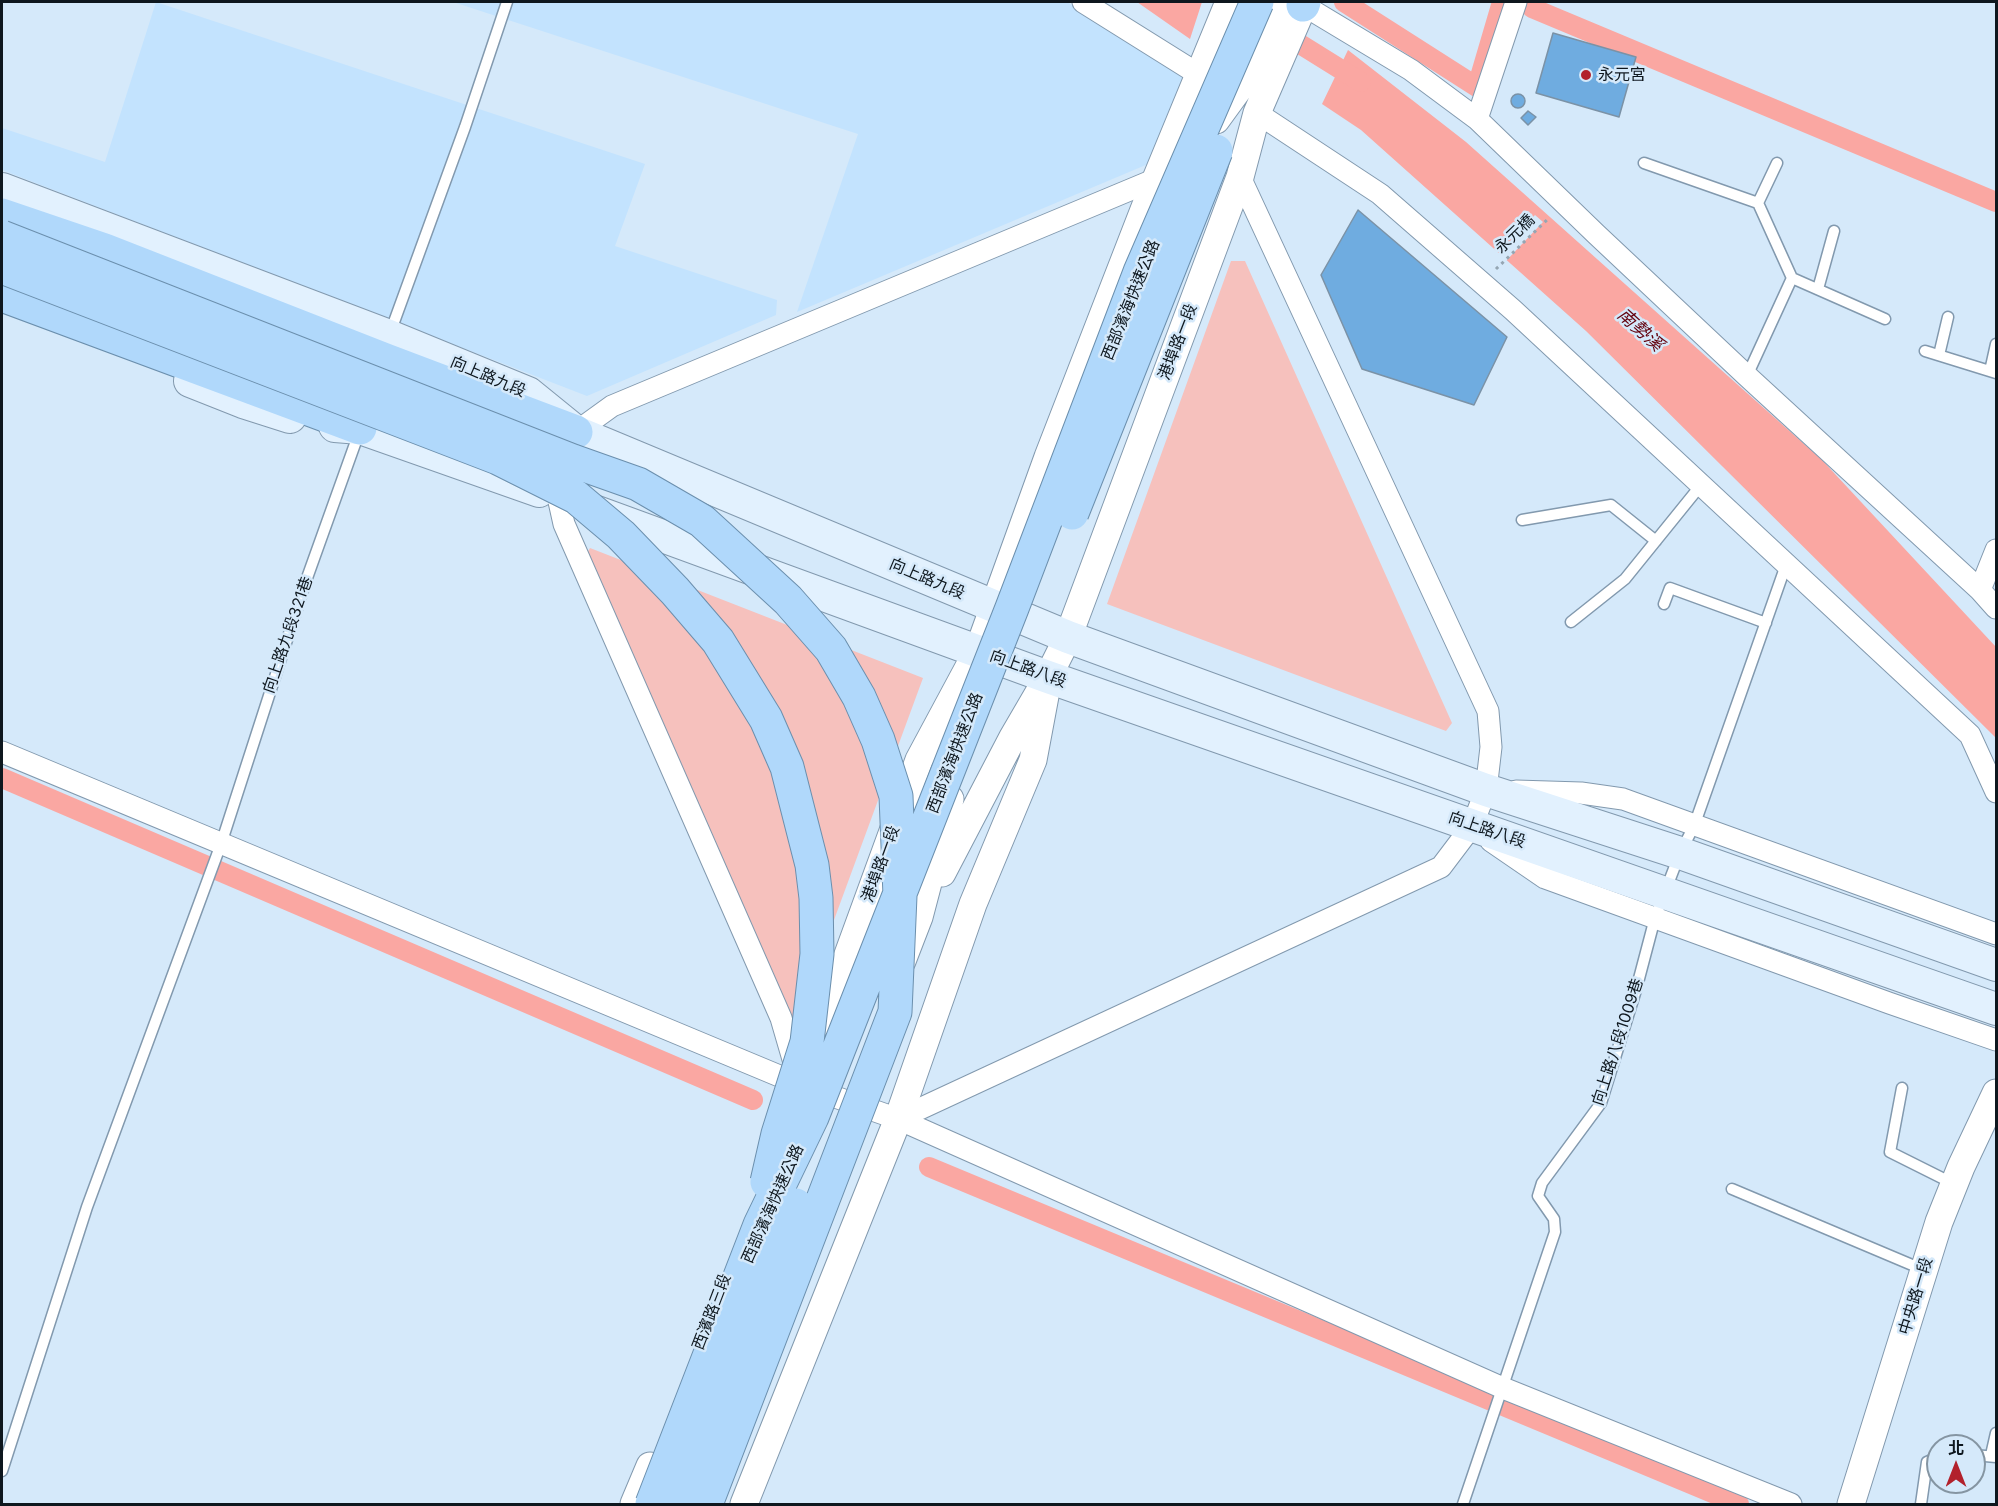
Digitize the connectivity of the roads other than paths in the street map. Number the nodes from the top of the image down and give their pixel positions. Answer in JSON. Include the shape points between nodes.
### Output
{"nodes":[{"id":1,"x":507,"y":2,"type":"edge"},
{"id":2,"x":1083,"y":2,"type":"edge"},
{"id":3,"x":1229,"y":2,"type":"edge"},
{"id":4,"x":1257,"y":2,"type":"edge"},
{"id":5,"x":1296,"y":2,"type":"edge"},
{"id":6,"x":1516,"y":2,"type":"edge"},
{"id":7,"x":1198,"y":74,"type":"junction"},
{"id":8,"x":1257,"y":113,"type":"junction"},
{"id":9,"x":1477,"y":119,"type":"junction"},
{"id":10,"x":1644,"y":163,"type":"dead end"},
{"id":11,"x":1777,"y":163,"type":"dead end"},
{"id":12,"x":1240,"y":177,"type":"junction"},
{"id":13,"x":1156,"y":179,"type":"junction"},
{"id":14,"x":2,"y":189,"type":"edge"},
{"id":15,"x":1758,"y":203,"type":"junction"},
{"id":16,"x":2,"y":215,"type":"edge"},
{"id":17,"x":1834,"y":231,"type":"dead end"},
{"id":18,"x":2,"y":237,"type":"edge"},
{"id":19,"x":2,"y":250,"type":"edge"},
{"id":20,"x":2,"y":267,"type":"edge"},
{"id":21,"x":1792,"y":278,"type":"junction"},
{"id":22,"x":1818,"y":289,"type":"junction"},
{"id":23,"x":2,"y":295,"type":"edge"},
{"id":24,"x":2,"y":308,"type":"edge"},
{"id":25,"x":1948,"y":317,"type":"dead end"},
{"id":26,"x":1885,"y":319,"type":"dead end"},
{"id":27,"x":1996,"y":344,"type":"edge"},
{"id":28,"x":257,"y":347,"type":"junction"},
{"id":29,"x":1925,"y":351,"type":"dead end"},
{"id":30,"x":1939,"y":355,"type":"junction"},
{"id":31,"x":383,"y":362,"type":"junction"},
{"id":32,"x":1993,"y":372,"type":"edge"},
{"id":33,"x":1747,"y":376,"type":"junction"},
{"id":34,"x":360,"y":428,"type":"junction"},
{"id":35,"x":576,"y":432,"type":"junction"},
{"id":36,"x":1701,"y":485,"type":"junction"},
{"id":37,"x":558,"y":497,"type":"junction"},
{"id":38,"x":1522,"y":520,"type":"dead end"},
{"id":39,"x":1656,"y":541,"type":"junction"},
{"id":40,"x":1996,"y":550,"type":"edge"},
{"id":41,"x":1786,"y":565,"type":"junction"},
{"id":42,"x":1980,"y":590,"type":"junction"},
{"id":43,"x":1664,"y":604,"type":"dead end"},
{"id":44,"x":993,"y":606,"type":"junction"},
{"id":45,"x":1996,"y":608,"type":"edge"},
{"id":46,"x":1571,"y":622,"type":"dead end"},
{"id":47,"x":1766,"y":623,"type":"junction"},
{"id":48,"x":1068,"y":637,"type":"junction"},
{"id":49,"x":978,"y":651,"type":"junction"},
{"id":50,"x":1048,"y":677,"type":"junction"},
{"id":51,"x":2,"y":752,"type":"edge"},
{"id":52,"x":1486,"y":790,"type":"junction"},
{"id":53,"x":1996,"y":792,"type":"edge"},
{"id":54,"x":1472,"y":826,"type":"junction"},
{"id":55,"x":1687,"y":840,"type":"junction"},
{"id":56,"x":221,"y":844,"type":"junction"},
{"id":57,"x":1660,"y":905,"type":"junction"},
{"id":58,"x":919,"y":917,"type":"junction"},
{"id":59,"x":1996,"y":934,"type":"edge"},
{"id":60,"x":1996,"y":965,"type":"edge"},
{"id":61,"x":1996,"y":1009,"type":"edge"},
{"id":62,"x":1996,"y":1040,"type":"edge"},
{"id":63,"x":801,"y":1085,"type":"junction"},
{"id":64,"x":1902,"y":1088,"type":"dead end"},
{"id":65,"x":1996,"y":1093,"type":"edge"},
{"id":66,"x":849,"y":1102,"type":"junction"},
{"id":67,"x":898,"y":1119,"type":"junction"},
{"id":68,"x":1953,"y":1185,"type":"junction"},
{"id":69,"x":1732,"y":1189,"type":"dead end"},
{"id":70,"x":760,"y":1226,"type":"junction"},
{"id":71,"x":1924,"y":1270,"type":"junction"},
{"id":72,"x":1502,"y":1391,"type":"junction"},
{"id":73,"x":1996,"y":1433,"type":"edge"},
{"id":74,"x":1994,"y":1456,"type":"edge"},
{"id":75,"x":2,"y":1471,"type":"edge"},
{"id":76,"x":1926,"y":1473,"type":"edge"},
{"id":77,"x":634,"y":1504,"type":"edge"},
{"id":78,"x":652,"y":1504,"type":"edge"},
{"id":79,"x":678,"y":1504,"type":"edge"},
{"id":80,"x":692,"y":1504,"type":"edge"},
{"id":81,"x":706,"y":1504,"type":"edge"},
{"id":82,"x":744,"y":1504,"type":"edge"},
{"id":83,"x":1463,"y":1504,"type":"edge"},
{"id":84,"x":1791,"y":1504,"type":"edge"},
{"id":85,"x":1851,"y":1504,"type":"edge"},
{"id":86,"x":1921,"y":1504,"type":"edge"}],
"edges":[{"from":1,"to":31,"type":"lane","name":"向上路九段321巷"},
{"from":2,"to":7,"type":"street"},
{"from":3,"to":7,"type":"street","name":"港埠路一段"},
{"from":4,"to":70,"type":"highway","name":"西部濱海快速公路","bridge":true,"via":[[1140,272],[812,1117]]},
{"from":5,"to":8,"type":"street","name":"港埠路一段"},
{"from":5,"to":9,"type":"street","via":[[1411,70]]},
{"from":5,"to":13,"type":"street","via":[[1196,150]]},
{"from":5,"to":79,"type":"highway","name":"西部濱海快速公路","bridge":true},
{"from":6,"to":9,"type":"street"},
{"from":7,"to":13,"type":"street","name":"港埠路一段"},
{"from":8,"to":12,"type":"street","name":"港埠路一段"},
{"from":8,"to":36,"type":"street","via":[[1380,194]]},
{"from":9,"to":33,"type":"street"},
{"from":10,"to":15,"type":"lane"},
{"from":11,"to":15,"type":"lane"},
{"from":12,"to":48,"type":"street","name":"港埠路一段"},
{"from":12,"to":52,"type":"street","via":[[1488,711],[1491,747]]},
{"from":13,"to":35,"type":"street","via":[[612,406]]},
{"from":13,"to":44,"type":"street","name":"港埠路一段"},
{"from":14,"to":31,"type":"main road"},
{"from":15,"to":21,"type":"lane"},
{"from":16,"to":31,"type":"highway","via":[[105,250]]},
{"from":17,"to":22,"type":"lane"},
{"from":18,"to":81,"type":"highway","bridge":true,"via":[[638,484],[702,521],[788,600],[831,650],[859,696],[896,796],[900,896],[895,1012]]},
{"from":19,"to":28,"type":"main road"},
{"from":20,"to":70,"type":"highway","bridge":true,"via":[[487,454],[576,497],[621,535],[718,642],[766,719],[787,767],[812,865],[816,898],[817,954],[807,1042],[778,1134]]},
{"from":21,"to":22,"type":"lane"},
{"from":21,"to":33,"type":"lane"},
{"from":22,"to":26,"type":"lane"},
{"from":23,"to":34,"type":"highway"},
{"from":24,"to":34,"type":"main road","via":[[243,402],[317,425]]},
{"from":25,"to":30,"type":"lane"},
{"from":27,"to":32,"type":"lane"},
{"from":28,"to":31,"type":"main road"},
{"from":28,"to":34,"type":"main road"},
{"from":29,"to":30,"type":"lane"},
{"from":30,"to":32,"type":"lane"},
{"from":31,"to":34,"type":"lane","name":"向上路九段321巷"},
{"from":31,"to":35,"type":"highway"},
{"from":33,"to":42,"type":"street"},
{"from":34,"to":37,"type":"main road"},
{"from":34,"to":56,"type":"lane","name":"向上路九段321巷"},
{"from":35,"to":37,"type":"street","via":[[558,458]]},
{"from":35,"to":44,"type":"main road","name":"向上路九段"},
{"from":36,"to":39,"type":"lane"},
{"from":36,"to":41,"type":"street"},
{"from":37,"to":49,"type":"main road"},
{"from":37,"to":63,"type":"street","via":[[564,524],[781,1018]]},
{"from":38,"to":39,"type":"lane","via":[[1611,505]]},
{"from":39,"to":46,"type":"lane","via":[[1625,579]]},
{"from":40,"to":42,"type":"street"},
{"from":41,"to":47,"type":"lane"},
{"from":41,"to":53,"type":"street","via":[[1970,735]]},
{"from":42,"to":45,"type":"street"},
{"from":43,"to":47,"type":"lane","via":[[1670,588]]},
{"from":44,"to":48,"type":"main road"},
{"from":44,"to":49,"type":"street","name":"港埠路一段"},
{"from":47,"to":55,"type":"lane"},
{"from":48,"to":50,"type":"street","name":"港埠路一段"},
{"from":48,"to":52,"type":"main road"},
{"from":49,"to":50,"type":"main road","name":"向上路八段"},
{"from":49,"to":58,"type":"street","name":"港埠路一段","via":[[955,780]]},
{"from":49,"to":63,"type":"street","name":"港埠路一段","via":[[919,760]]},
{"from":50,"to":54,"type":"main road","name":"向上路八段"},
{"from":50,"to":58,"type":"street","name":"港埠路一段"},
{"from":50,"to":67,"type":"street","name":"港埠路一段","via":[[1033,760],[973,904]]},
{"from":51,"to":56,"type":"street"},
{"from":52,"to":54,"type":"street"},
{"from":52,"to":55,"type":"main road"},
{"from":54,"to":57,"type":"main road","name":"向上路八段"},
{"from":54,"to":67,"type":"street","via":[[1441,867]]},
{"from":55,"to":57,"type":"lane"},
{"from":55,"to":59,"type":"street"},
{"from":55,"to":60,"type":"main road"},
{"from":56,"to":63,"type":"street"},
{"from":56,"to":75,"type":"lane","name":"向上路九段321巷","via":[[87,1207]]},
{"from":57,"to":61,"type":"main road","name":"向上路八段"},
{"from":57,"to":62,"type":"street","via":[[1889,1003]]},
{"from":57,"to":72,"type":"lane","name":"向上路八段1009巷","via":[[1601,1103],[1542,1183],[1538,1196],[1554,1219],[1555,1232]]},
{"from":58,"to":66,"type":"street","name":"港埠路一段"},
{"from":63,"to":66,"type":"street"},
{"from":63,"to":77,"type":"street","name":"西濱路三段"},
{"from":64,"to":68,"type":"lane","via":[[1890,1152]]},
{"from":65,"to":68,"type":"street","name":"中央路一段"},
{"from":66,"to":67,"type":"street"},
{"from":66,"to":80,"type":"street"},
{"from":67,"to":72,"type":"street"},
{"from":67,"to":82,"type":"street"},
{"from":68,"to":71,"type":"street","name":"中央路一段"},
{"from":69,"to":71,"type":"lane"},
{"from":70,"to":78,"type":"highway","name":"西部濱海快速公路","bridge":true},
{"from":71,"to":85,"type":"street","name":"中央路一段"},
{"from":72,"to":83,"type":"lane"},
{"from":72,"to":84,"type":"street"},
{"from":73,"to":74,"type":"lane"},
{"from":76,"to":86,"type":"lane"}]}
